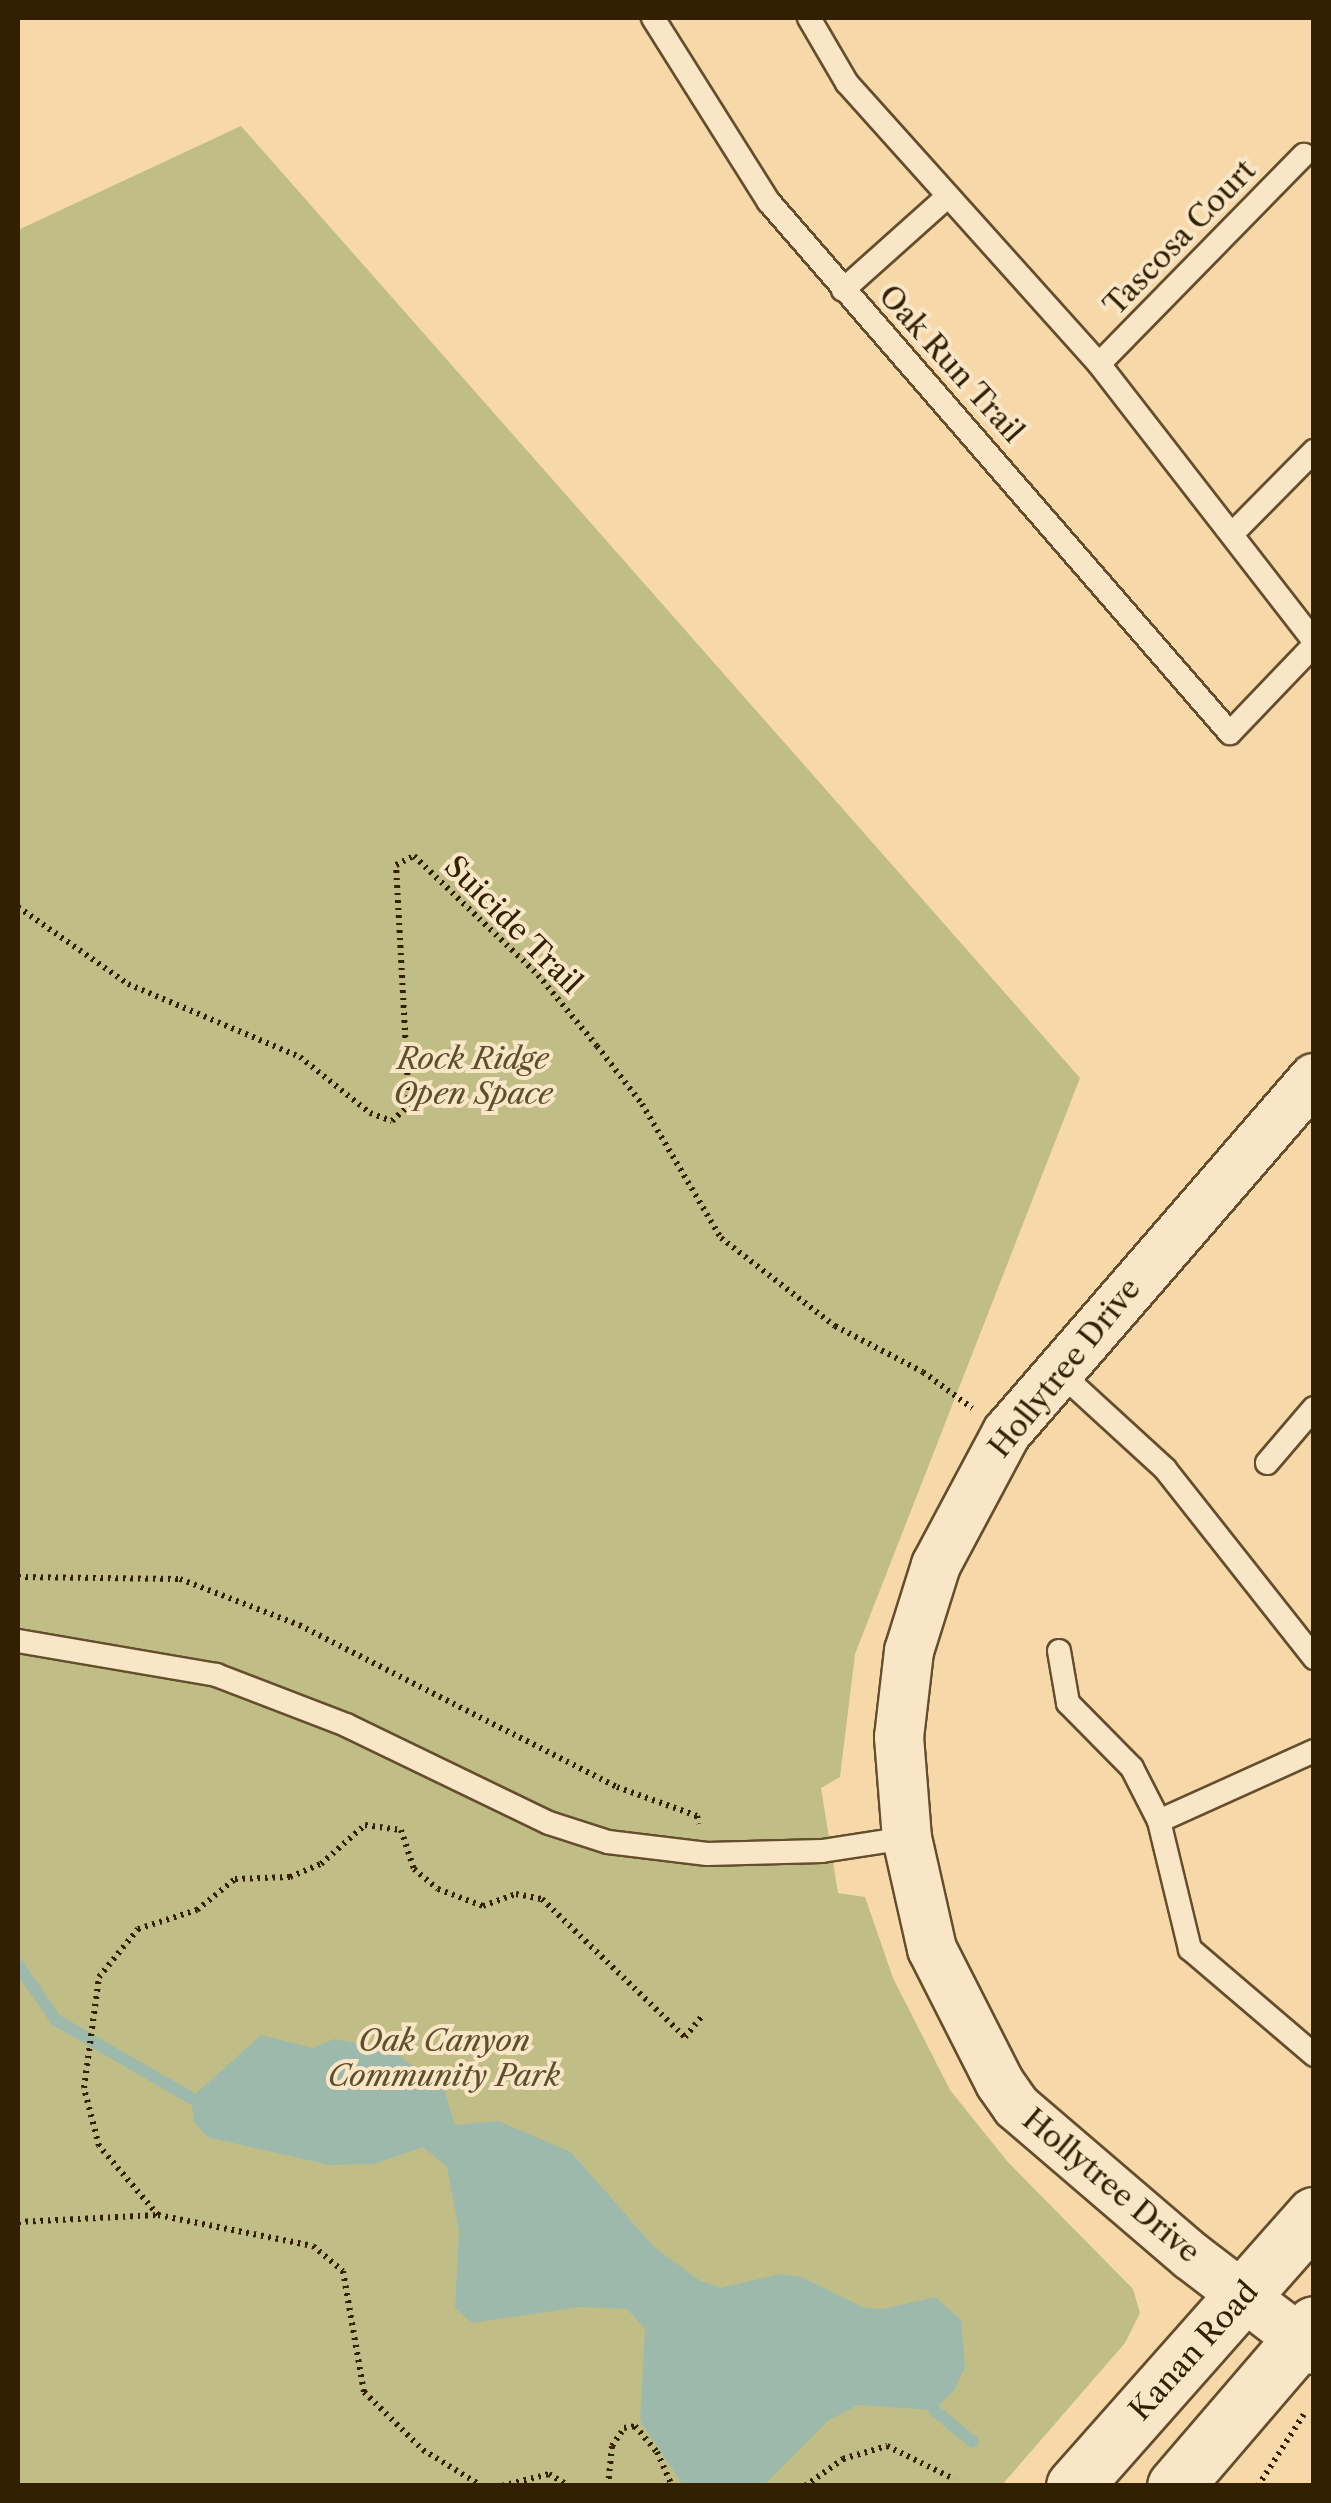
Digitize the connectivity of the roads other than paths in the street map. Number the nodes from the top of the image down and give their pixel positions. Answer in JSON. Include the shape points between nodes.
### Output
{"nodes":[{"id":1,"x":653,"y":18,"type":"edge"},
{"id":2,"x":809,"y":18,"type":"edge"},
{"id":3,"x":1304,"y":155,"type":"dead end"},
{"id":4,"x":948,"y":196,"type":"junction"},
{"id":5,"x":843,"y":290,"type":"junction"},
{"id":6,"x":1099,"y":364,"type":"junction"},
{"id":7,"x":1314,"y":451,"type":"edge"},
{"id":8,"x":1232,"y":534,"type":"junction"},
{"id":9,"x":1314,"y":643,"type":"edge"},
{"id":10,"x":1314,"y":1078,"type":"edge"},
{"id":11,"x":1056,"y":1370,"type":"junction"},
{"id":12,"x":1314,"y":1408,"type":"edge"},
{"id":13,"x":1267,"y":1464,"type":"dead end"},
{"id":14,"x":18,"y":1640,"type":"edge"},
{"id":15,"x":1059,"y":1650,"type":"dead end"},
{"id":16,"x":1314,"y":1658,"type":"edge"},
{"id":17,"x":1314,"y":1751,"type":"edge"},
{"id":18,"x":1159,"y":1821,"type":"junction"},
{"id":19,"x":907,"y":1838,"type":"junction"},
{"id":20,"x":1314,"y":2054,"type":"edge"},
{"id":21,"x":1314,"y":2215,"type":"edge"},
{"id":22,"x":1244,"y":2296,"type":"junction"},
{"id":23,"x":1309,"y":2338,"type":"edge"},
{"id":24,"x":1074,"y":2486,"type":"edge"},
{"id":25,"x":1176,"y":2486,"type":"edge"}],
"edges":[{"from":1,"to":5,"type":"lane","name":"Oak Run Trail","via":[[769,202]]},
{"from":2,"to":4,"type":"lane","via":[[847,83]]},
{"from":3,"to":6,"type":"lane","name":"Tascosa Court"},
{"from":4,"to":5,"type":"lane"},
{"from":4,"to":6,"type":"lane"},
{"from":5,"to":9,"type":"lane","name":"Oak Run Trail","via":[[1230,732]]},
{"from":6,"to":8,"type":"lane"},
{"from":7,"to":8,"type":"lane"},
{"from":8,"to":9,"type":"lane"},
{"from":10,"to":11,"type":"street","name":"Hollytree Drive"},
{"from":11,"to":16,"type":"lane","via":[[1165,1469]]},
{"from":11,"to":19,"type":"street","name":"Hollytree Drive","via":[[1007,1432],[936,1566],[910,1651],[899,1737]]},
{"from":12,"to":13,"type":"lane"},
{"from":14,"to":19,"type":"lane","via":[[216,1675],[346,1726],[549,1823],[608,1842],[707,1854],[822,1852]]},
{"from":15,"to":18,"type":"lane","via":[[1068,1702],[1132,1768]]},
{"from":17,"to":18,"type":"lane"},
{"from":18,"to":20,"type":"lane","via":[[1190,1949]]},
{"from":19,"to":22,"type":"street","name":"Hollytree Drive","via":[[932,1949],[1017,2107]]},
{"from":21,"to":22,"type":"main road","name":"Kanan Road"},
{"from":22,"to":23,"type":"street","name":"Hollytree Drive"},
{"from":22,"to":24,"type":"main road","name":"Kanan Road"},
{"from":23,"to":25,"type":"main road"}]}
